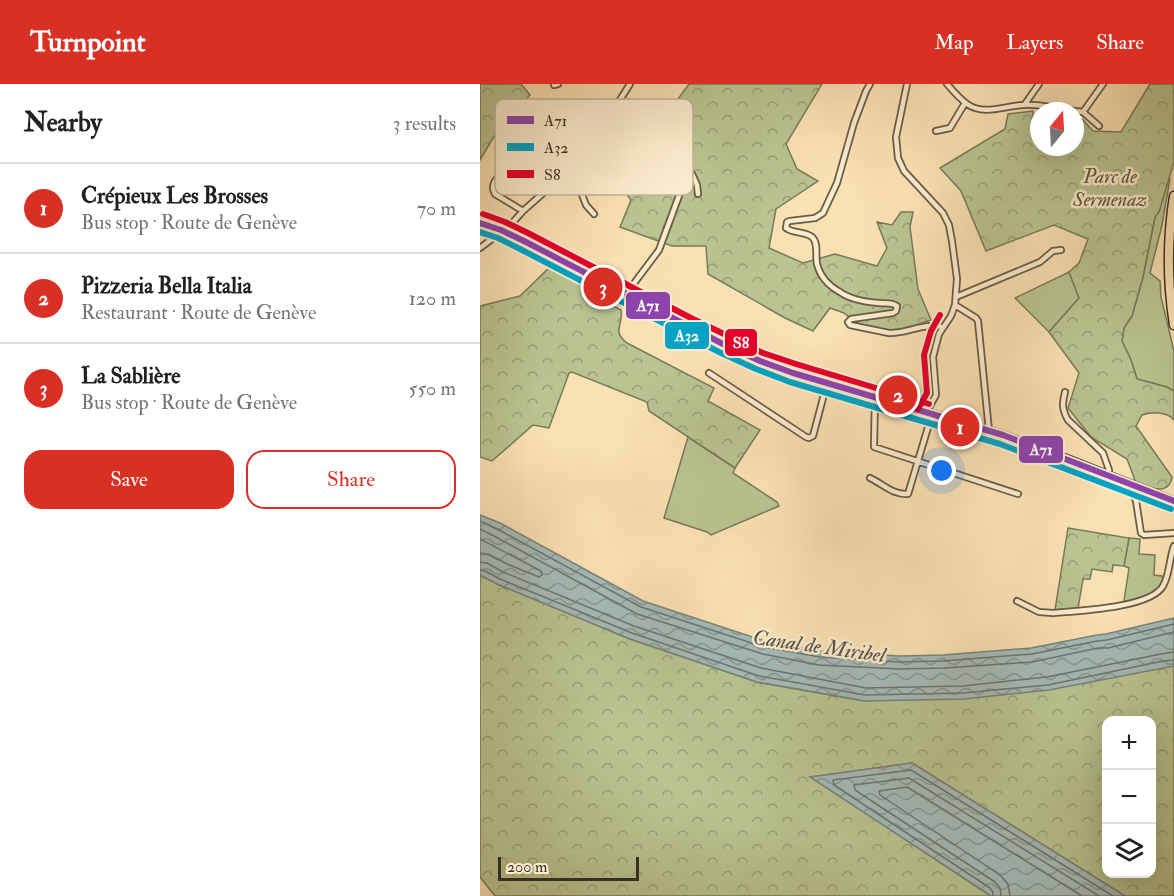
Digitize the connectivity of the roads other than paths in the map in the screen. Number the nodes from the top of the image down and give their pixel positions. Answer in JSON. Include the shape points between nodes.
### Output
{"nodes":[{"id":1,"x":630,"y":84,"type":"edge"},
{"id":2,"x":870,"y":84,"type":"edge"},
{"id":3,"x":907,"y":84,"type":"edge"},
{"id":4,"x":947,"y":84,"type":"edge"},
{"id":5,"x":1039,"y":84,"type":"edge"},
{"id":6,"x":1102,"y":84,"type":"edge"},
{"id":7,"x":620,"y":99,"type":"edge"},
{"id":8,"x":965,"y":102,"type":"junction"},
{"id":9,"x":1025,"y":104,"type":"junction"},
{"id":10,"x":1030,"y":105,"type":"edge"},
{"id":11,"x":1084,"y":111,"type":"edge"},
{"id":12,"x":1084,"y":113,"type":"edge"},
{"id":13,"x":1099,"y":126,"type":"dead end"},
{"id":14,"x":936,"y":131,"type":"dead end"},
{"id":15,"x":693,"y":176,"type":"edge"},
{"id":16,"x":698,"y":194,"type":"dead end"},
{"id":17,"x":497,"y":195,"type":"edge"},
{"id":18,"x":541,"y":195,"type":"edge"},
{"id":19,"x":582,"y":195,"type":"edge"},
{"id":20,"x":679,"y":195,"type":"edge"},
{"id":21,"x":1174,"y":196,"type":"edge"},
{"id":22,"x":523,"y":212,"type":"junction"},
{"id":23,"x":594,"y":214,"type":"dead end"},
{"id":24,"x":480,"y":223,"type":"edge"},
{"id":25,"x":503,"y":231,"type":"junction"},
{"id":26,"x":480,"y":248,"type":"edge"},
{"id":27,"x":1061,"y":250,"type":"dead end"},
{"id":28,"x":626,"y":294,"type":"junction"},
{"id":29,"x":957,"y":297,"type":"junction"},
{"id":30,"x":956,"y":305,"type":"junction"},
{"id":31,"x":1174,"y":325,"type":"edge"},
{"id":32,"x":942,"y":327,"type":"junction"},
{"id":33,"x":709,"y":373,"type":"dead end"},
{"id":34,"x":827,"y":383,"type":"junction"},
{"id":35,"x":1065,"y":392,"type":"dead end"},
{"id":36,"x":875,"y":397,"type":"junction"},
{"id":37,"x":929,"y":413,"type":"junction"},
{"id":38,"x":989,"y":431,"type":"junction"},
{"id":39,"x":918,"y":462,"type":"junction"},
{"id":40,"x":1107,"y":475,"type":"junction"},
{"id":41,"x":870,"y":478,"type":"dead end"},
{"id":42,"x":1018,"y":494,"type":"dead end"},
{"id":43,"x":1174,"y":501,"type":"edge"},
{"id":44,"x":1174,"y":532,"type":"edge"},
{"id":45,"x":1174,"y":546,"type":"edge"},
{"id":46,"x":1017,"y":601,"type":"dead end"}],
"edges":[{"from":1,"to":7,"type":"street"},
{"from":2,"to":32,"type":"street","via":[[823,213],[787,222],[786,228],[812,238],[820,273],[835,290],[852,298],[897,306],[893,313],[851,319],[850,326],[880,333],[929,325]]},
{"from":3,"to":29,"type":"street","via":[[896,137],[898,158],[904,171],[943,213],[949,225]]},
{"from":4,"to":8,"type":"street"},
{"from":5,"to":9,"type":"street"},
{"from":6,"to":11,"type":"street"},
{"from":8,"to":9,"type":"street","via":[[987,110]]},
{"from":8,"to":14,"type":"street","via":[[950,128]]},
{"from":9,"to":10,"type":"street"},
{"from":12,"to":13,"type":"street"},
{"from":15,"to":16,"type":"street"},
{"from":17,"to":22,"type":"street"},
{"from":18,"to":22,"type":"street"},
{"from":19,"to":23,"type":"street"},
{"from":20,"to":28,"type":"street","via":[[659,250]]},
{"from":21,"to":31,"type":"highway","via":[[1168,265]]},
{"from":22,"to":25,"type":"street"},
{"from":24,"to":25,"type":"main road"},
{"from":25,"to":26,"type":"street"},
{"from":25,"to":28,"type":"main road"},
{"from":27,"to":29,"type":"street"},
{"from":28,"to":34,"type":"main road","via":[[760,361]]},
{"from":29,"to":30,"type":"street"},
{"from":30,"to":32,"type":"street"},
{"from":30,"to":38,"type":"street","via":[[978,321]]},
{"from":32,"to":37,"type":"street","via":[[933,357],[936,394]]},
{"from":33,"to":34,"type":"street","via":[[809,438],[813,436]]},
{"from":34,"to":36,"type":"main road"},
{"from":35,"to":40,"type":"street","via":[[1062,404],[1068,420],[1103,453]]},
{"from":36,"to":37,"type":"main road"},
{"from":36,"to":39,"type":"street","via":[[874,447]]},
{"from":37,"to":38,"type":"main road"},
{"from":37,"to":39,"type":"street"},
{"from":38,"to":40,"type":"main road"},
{"from":39,"to":41,"type":"street","via":[[910,492],[905,494]]},
{"from":39,"to":42,"type":"street"},
{"from":40,"to":43,"type":"main road"},
{"from":40,"to":44,"type":"street","via":[[1110,484],[1134,496],[1142,535]]},
{"from":45,"to":46,"type":"street","via":[[1163,585],[1138,602],[1053,614]]}]}
